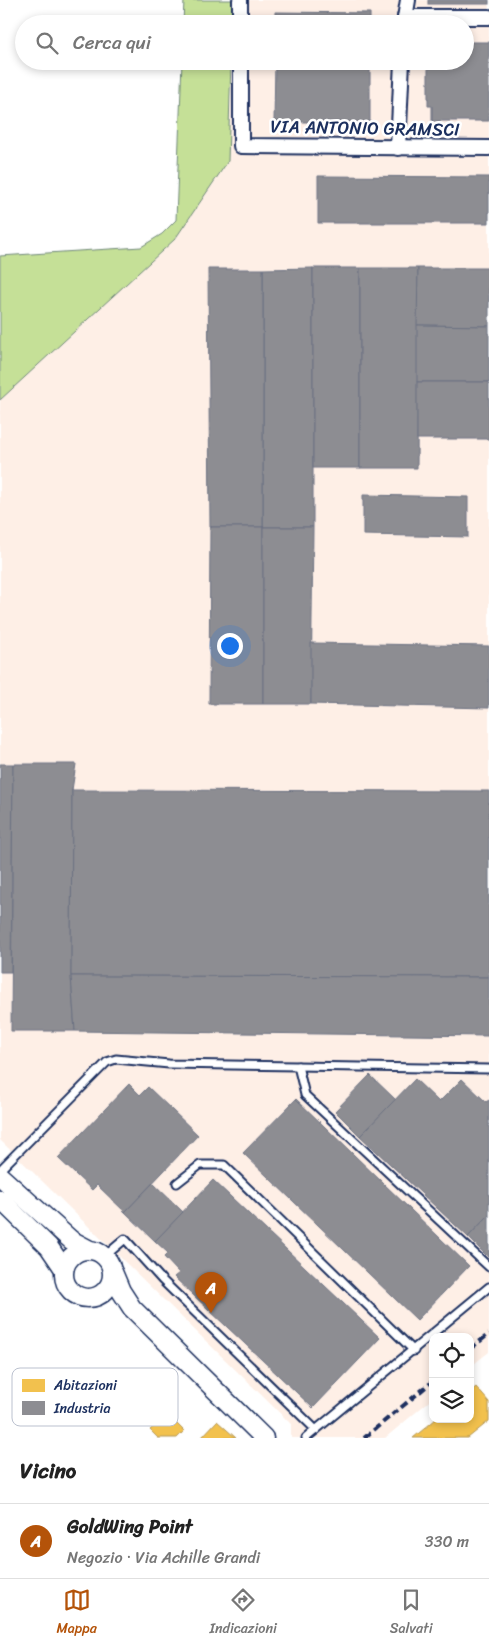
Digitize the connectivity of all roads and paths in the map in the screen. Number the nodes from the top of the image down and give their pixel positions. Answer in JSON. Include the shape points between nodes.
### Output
{"nodes":[{"id":1,"x":240,"y":0,"type":"edge"},
{"id":2,"x":408,"y":0,"type":"edge"},
{"id":3,"x":240,"y":15,"type":"edge"},
{"id":4,"x":406,"y":15,"type":"edge"},
{"id":5,"x":474,"y":18,"type":"edge"},
{"id":6,"x":489,"y":18,"type":"edge"},
{"id":7,"x":241,"y":70,"type":"edge"},
{"id":8,"x":402,"y":70,"type":"edge"},
{"id":9,"x":398,"y":148,"type":"junction"},
{"id":10,"x":489,"y":148,"type":"edge"},
{"id":11,"x":298,"y":1066,"type":"junction"},
{"id":12,"x":489,"y":1069,"type":"edge"},
{"id":13,"x":0,"y":1170,"type":"edge"},
{"id":14,"x":0,"y":1176,"type":"edge"},
{"id":15,"x":177,"y":1183,"type":"dead end"},
{"id":16,"x":0,"y":1199,"type":"edge"},
{"id":17,"x":88,"y":1249,"type":"junction"},
{"id":18,"x":105,"y":1256,"type":"junction"},
{"id":19,"x":489,"y":1267,"type":"edge"},
{"id":20,"x":64,"y":1269,"type":"junction"},
{"id":21,"x":113,"y":1272,"type":"junction"},
{"id":22,"x":489,"y":1286,"type":"edge"},
{"id":23,"x":96,"y":1297,"type":"junction"},
{"id":24,"x":132,"y":1308,"type":"junction"},
{"id":25,"x":414,"y":1351,"type":"junction"},
{"id":26,"x":316,"y":1430,"type":"junction"},
{"id":27,"x":264,"y":1438,"type":"edge"},
{"id":28,"x":306,"y":1438,"type":"edge"}],
"edges":[{"from":1,"to":3,"type":"street"},
{"from":2,"to":4,"type":"street"},
{"from":5,"to":6,"type":"street"},
{"from":7,"to":9,"type":"street","name":"VIA ANTONIO GRAMSCI","via":[[241,146]]},
{"from":8,"to":9,"type":"street"},
{"from":9,"to":10,"type":"street","name":"VIA ANTONIO GRAMSCI"},
{"from":11,"to":12,"type":"lane"},
{"from":11,"to":13,"type":"lane","via":[[169,1064],[116,1059],[107,1062]]},
{"from":11,"to":19,"type":"lane","via":[[304,1095]]},
{"from":14,"to":17,"type":"street","via":[[70,1240]]},
{"from":15,"to":25,"type":"lane","via":[[200,1165],[224,1165]]},
{"from":16,"to":20,"type":"street","via":[[49,1247]]},
{"from":17,"to":18,"type":"street"},
{"from":17,"to":20,"type":"street","via":[[72,1254]]},
{"from":18,"to":21,"type":"street"},
{"from":18,"to":26,"type":"lane","via":[[125,1239],[162,1280]]},
{"from":20,"to":23,"type":"street","via":[[65,1281],[73,1293],[81,1297]]},
{"from":21,"to":23,"type":"street","via":[[110,1286]]},
{"from":21,"to":24,"type":"street"},
{"from":22,"to":25,"type":"lane"},
{"from":23,"to":24,"type":"street"},
{"from":24,"to":27,"type":"street"},
{"from":25,"to":26,"type":"lane"},
{"from":26,"to":28,"type":"lane"}]}
